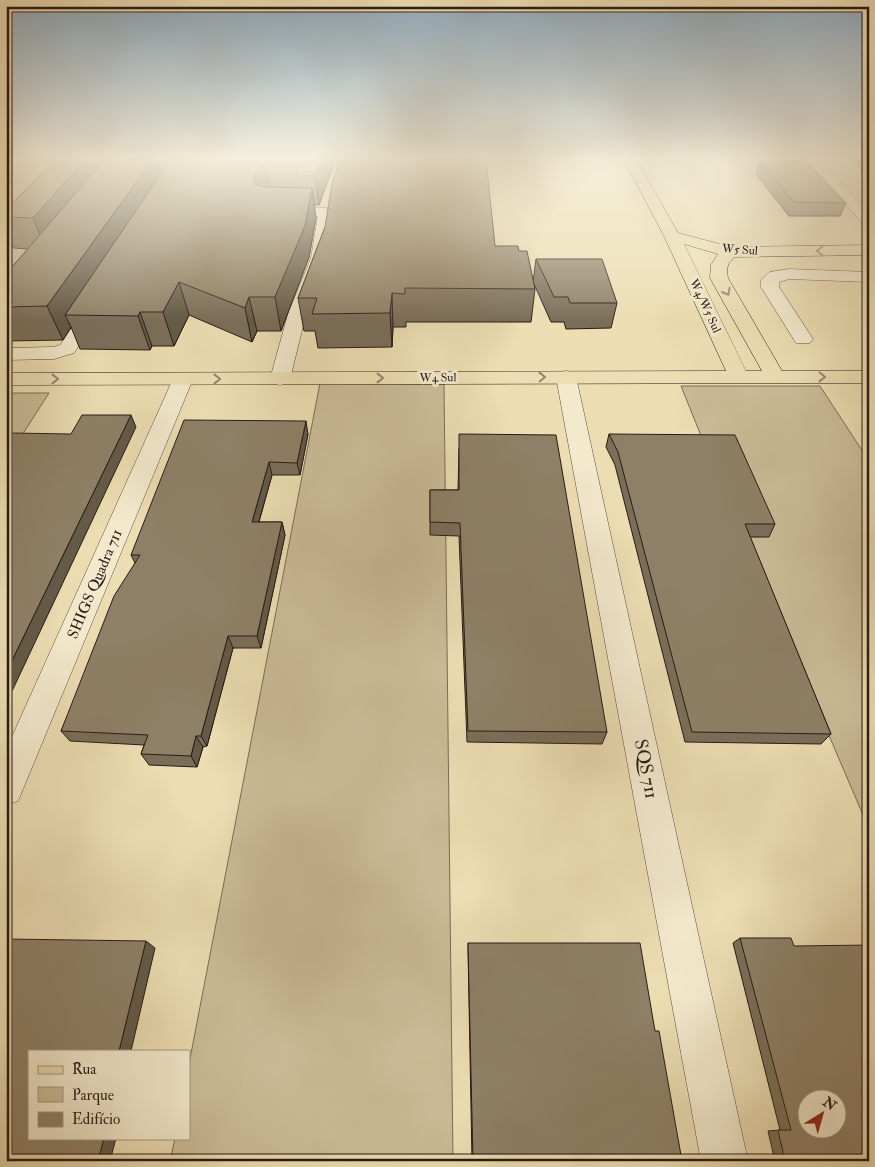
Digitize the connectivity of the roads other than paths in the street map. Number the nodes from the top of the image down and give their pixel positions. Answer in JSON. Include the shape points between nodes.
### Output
{"nodes":[{"id":1,"x":326,"y":213,"type":"edge"},
{"id":2,"x":660,"y":213,"type":"edge"},
{"id":3,"x":672,"y":236,"type":"junction"},
{"id":4,"x":869,"y":250,"type":"edge"},
{"id":5,"x":731,"y":252,"type":"junction"},
{"id":6,"x":869,"y":277,"type":"edge"},
{"id":7,"x":103,"y":294,"type":"edge"},
{"id":8,"x":803,"y":339,"type":"dead end"},
{"id":9,"x":6,"y":354,"type":"edge"},
{"id":10,"x":566,"y":376,"type":"junction"},
{"id":11,"x":738,"y":376,"type":"junction"},
{"id":12,"x":775,"y":376,"type":"junction"},
{"id":13,"x":869,"y":377,"type":"edge"},
{"id":14,"x":6,"y":379,"type":"edge"},
{"id":15,"x":183,"y":379,"type":"junction"},
{"id":16,"x":280,"y":380,"type":"junction"},
{"id":17,"x":6,"y":790,"type":"edge"},
{"id":18,"x":725,"y":1161,"type":"edge"}],
"edges":[{"from":1,"to":16,"type":"street","via":[[320,258],[297,314]]},
{"from":2,"to":3,"type":"main road"},
{"from":3,"to":5,"type":"main road","name":"W5 Sul"},
{"from":3,"to":11,"type":"main road","name":"W4/W5 Sul"},
{"from":4,"to":5,"type":"main road","name":"W5 Sul","one_way":true},
{"from":5,"to":12,"type":"main road","name":"W4/W5 Sul","one_way":true,"via":[[721,259],[719,278]]},
{"from":6,"to":8,"type":"street","via":[[789,274],[770,280],[770,287]]},
{"from":7,"to":9,"type":"street","via":[[67,349],[54,353]]},
{"from":10,"to":11,"type":"main road","name":"W4 Sul"},
{"from":16,"to":10,"type":"main road","name":"W4 Sul","one_way":true},
{"from":10,"to":18,"type":"street","name":"SQS 711"},
{"from":11,"to":12,"type":"main road","name":"W4 Sul"},
{"from":12,"to":13,"type":"main road","name":"W4 Sul","one_way":true},
{"from":14,"to":15,"type":"main road","name":"W4 Sul","one_way":true},
{"from":15,"to":16,"type":"main road","name":"W4 Sul","one_way":true},
{"from":15,"to":17,"type":"street","name":"SHIGS Quadra 711"}]}
